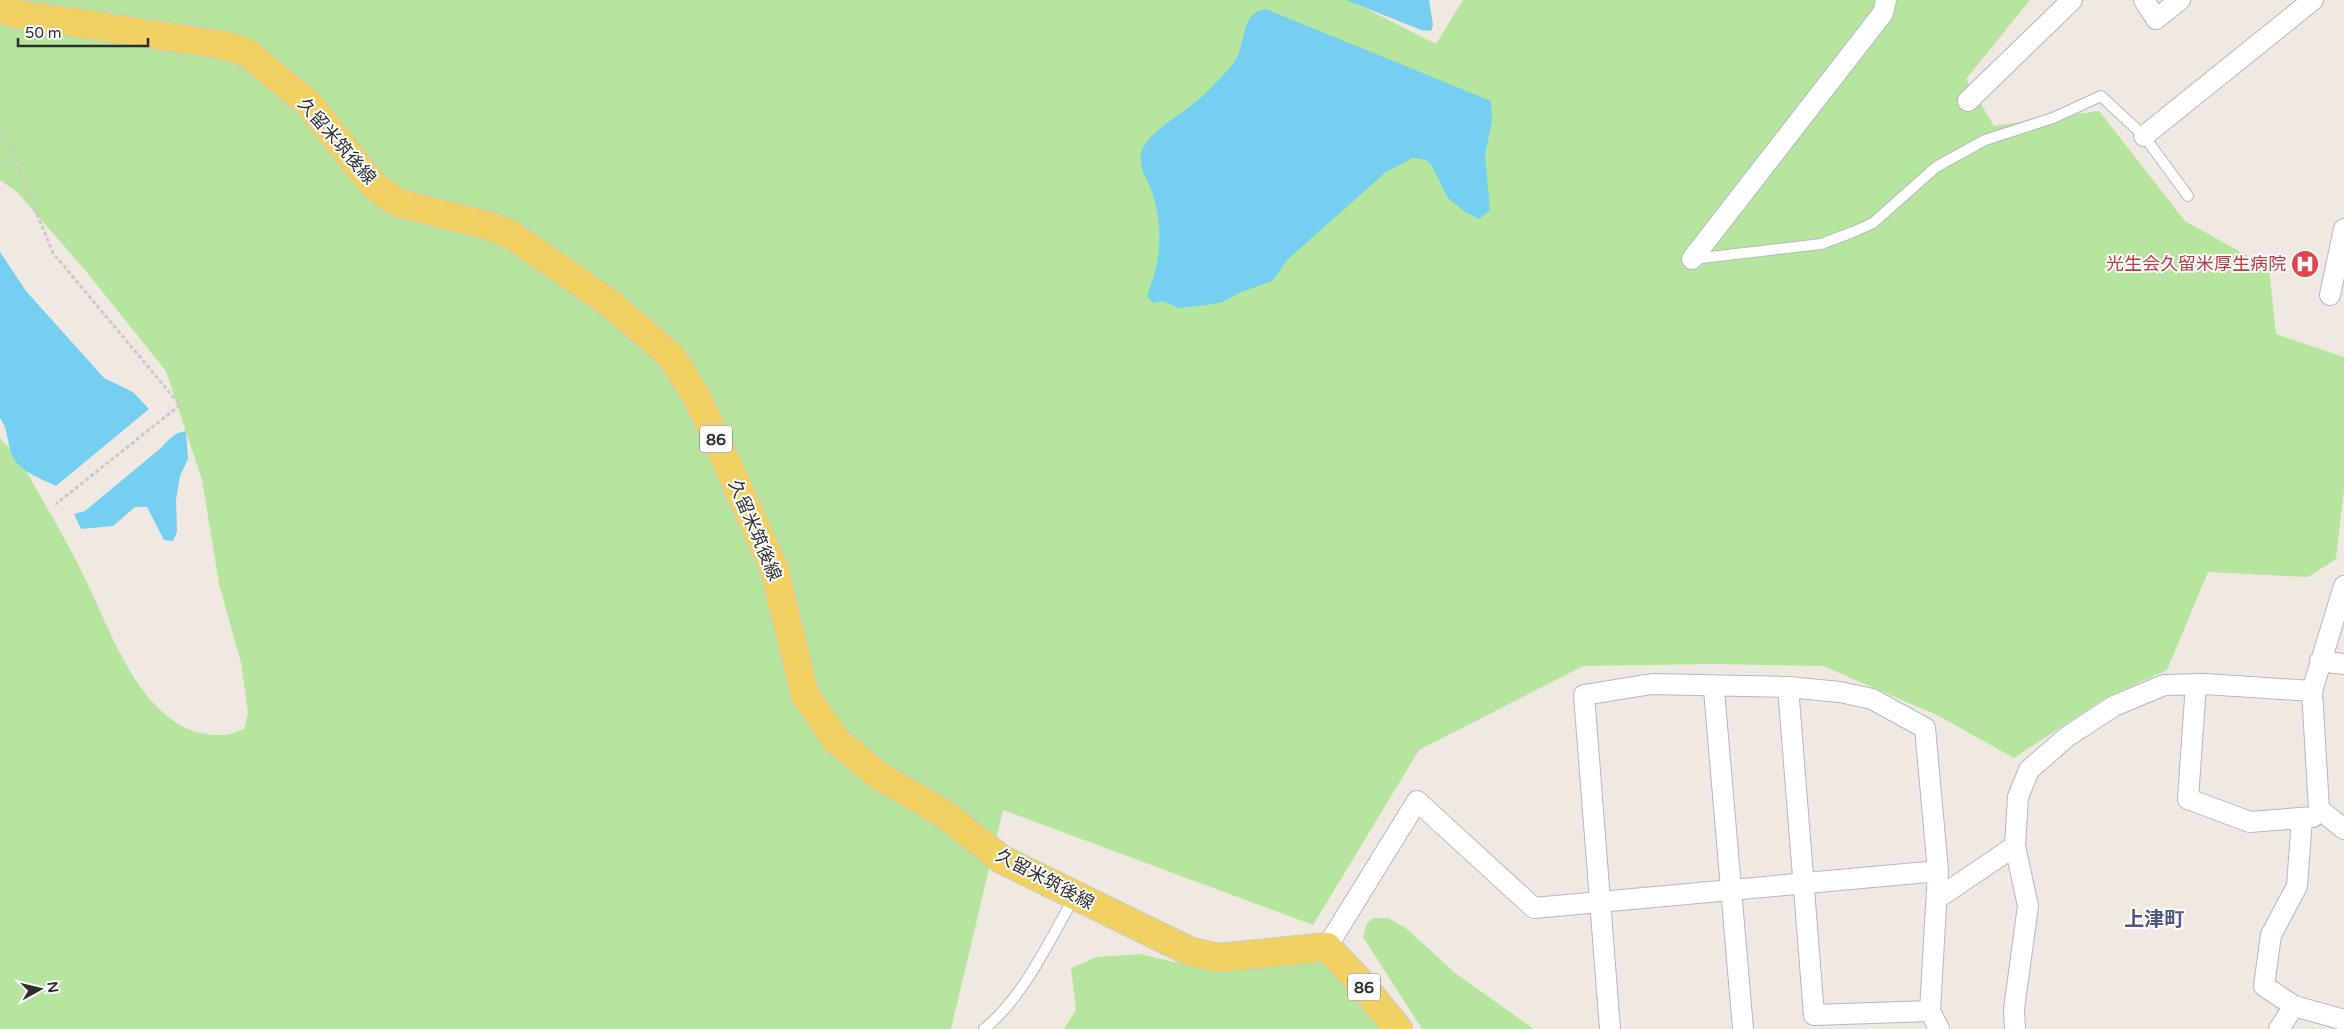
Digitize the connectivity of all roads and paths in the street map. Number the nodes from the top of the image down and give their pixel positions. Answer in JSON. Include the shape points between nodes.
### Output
{"nodes":[{"id":1,"x":1886,"y":0,"type":"edge"},
{"id":2,"x":2072,"y":0,"type":"edge"},
{"id":3,"x":2144,"y":0,"type":"edge"},
{"id":4,"x":2180,"y":0,"type":"edge"},
{"id":5,"x":2313,"y":0,"type":"edge"},
{"id":6,"x":0,"y":7,"type":"edge"},
{"id":7,"x":1968,"y":100,"type":"dead end"},
{"id":8,"x":0,"y":131,"type":"edge"},
{"id":9,"x":2144,"y":136,"type":"junction"},
{"id":10,"x":2188,"y":196,"type":"dead end"},
{"id":11,"x":2344,"y":229,"type":"edge"},
{"id":12,"x":1692,"y":259,"type":"joint"},
{"id":13,"x":2339,"y":277,"type":"edge"},
{"id":14,"x":2330,"y":295,"type":"dead end"},
{"id":15,"x":56,"y":504,"type":"dead end"},
{"id":16,"x":2344,"y":586,"type":"edge"},
{"id":17,"x":2320,"y":661,"type":"junction"},
{"id":18,"x":2344,"y":664,"type":"edge"},
{"id":19,"x":2196,"y":684,"type":"junction"},
{"id":20,"x":1788,"y":687,"type":"junction"},
{"id":21,"x":1714,"y":690,"type":"dead end"},
{"id":22,"x":2312,"y":691,"type":"junction"},
{"id":23,"x":2328,"y":816,"type":"junction"},
{"id":24,"x":2302,"y":818,"type":"junction"},
{"id":25,"x":2344,"y":829,"type":"edge"},
{"id":26,"x":2015,"y":846,"type":"junction"},
{"id":27,"x":1938,"y":871,"type":"junction"},
{"id":28,"x":1803,"y":882,"type":"junction"},
{"id":29,"x":1730,"y":889,"type":"junction"},
{"id":30,"x":1075,"y":895,"type":"junction"},
{"id":31,"x":1938,"y":898,"type":"junction"},
{"id":32,"x":1599,"y":901,"type":"junction"},
{"id":33,"x":1327,"y":948,"type":"junction"},
{"id":34,"x":2294,"y":1006,"type":"junction"},
{"id":35,"x":1930,"y":1011,"type":"junction"},
{"id":36,"x":2344,"y":1020,"type":"edge"},
{"id":37,"x":2019,"y":1027,"type":"edge"},
{"id":38,"x":984,"y":1029,"type":"edge"},
{"id":39,"x":1398,"y":1029,"type":"edge"},
{"id":40,"x":1610,"y":1029,"type":"edge"},
{"id":41,"x":1742,"y":1029,"type":"edge"},
{"id":42,"x":1939,"y":1029,"type":"edge"},
{"id":43,"x":2279,"y":1029,"type":"edge"}],
"edges":[{"from":1,"to":12,"type":"street","via":[[1883,13]]},
{"from":2,"to":7,"type":"street"},
{"from":3,"to":4,"type":"street","via":[[2156,19]]},
{"from":5,"to":9,"type":"street"},
{"from":6,"to":30,"type":"main road","name":"久留米筑後線","number":"86","via":[[11,13],[223,45],[246,52],[308,103],[374,186],[398,203],[510,234],[611,304],[671,356],[698,399],[774,568],[805,695],[836,740],[881,777],[943,814],[1002,859]]},
{"from":8,"to":15,"type":"path","via":[[8,142],[53,253],[180,405]]},
{"from":9,"to":10,"type":"lane"},
{"from":9,"to":12,"type":"lane","via":[[2101,96],[2053,118],[1985,140],[1936,167],[1873,223],[1853,232],[1821,244]]},
{"from":11,"to":13,"type":"street"},
{"from":13,"to":14,"type":"street"},
{"from":16,"to":17,"type":"street"},
{"from":17,"to":18,"type":"street"},
{"from":17,"to":22,"type":"street"},
{"from":19,"to":22,"type":"street"},
{"from":19,"to":24,"type":"street","via":[[2188,799],[2250,822]]},
{"from":19,"to":26,"type":"street","via":[[2164,684],[2114,706],[2068,736],[2029,770],[2018,797]]},
{"from":20,"to":27,"type":"street","via":[[1872,699],[1925,728]]},
{"from":20,"to":28,"type":"street"},
{"from":20,"to":32,"type":"street","via":[[1652,684],[1584,695]]},
{"from":21,"to":29,"type":"street"},
{"from":22,"to":23,"type":"street","via":[[2319,808]]},
{"from":23,"to":24,"type":"street"},
{"from":23,"to":25,"type":"street"},
{"from":24,"to":34,"type":"street","via":[[2297,886],[2271,936],[2264,986]]},
{"from":26,"to":31,"type":"street"},
{"from":26,"to":37,"type":"street","via":[[2028,906],[2014,1009]]},
{"from":27,"to":28,"type":"street"},
{"from":27,"to":31,"type":"street"},
{"from":28,"to":29,"type":"street"},
{"from":28,"to":35,"type":"street","via":[[1814,1015]]},
{"from":29,"to":32,"type":"street"},
{"from":29,"to":41,"type":"street"},
{"from":30,"to":33,"type":"main road","name":"久留米筑後線","number":"86","via":[[1189,951],[1219,958]]},
{"from":30,"to":38,"type":"lane","via":[[1026,980],[994,1022]]},
{"from":31,"to":35,"type":"street"},
{"from":32,"to":33,"type":"street","via":[[1534,908],[1417,801]]},
{"from":32,"to":40,"type":"street"},
{"from":33,"to":39,"type":"main road","number":"86"},
{"from":34,"to":36,"type":"street"},
{"from":34,"to":43,"type":"street"},
{"from":35,"to":42,"type":"street"}]}
